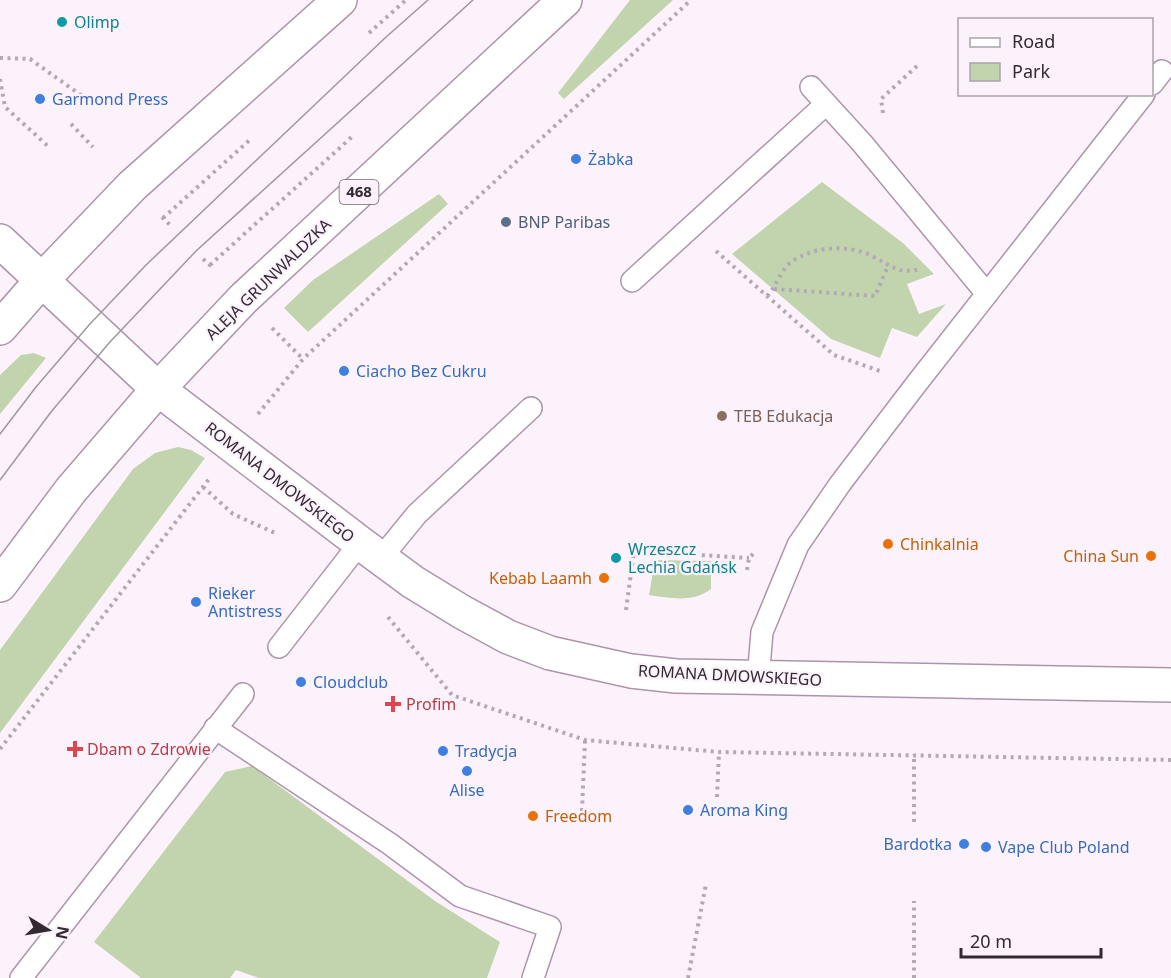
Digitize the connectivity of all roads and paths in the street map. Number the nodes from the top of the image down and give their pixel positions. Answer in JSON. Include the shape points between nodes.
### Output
{"nodes":[{"id":1,"x":340,"y":0,"type":"edge"},
{"id":2,"x":565,"y":0,"type":"edge"},
{"id":3,"x":691,"y":0,"type":"edge"},
{"id":4,"x":0,"y":58,"type":"edge"},
{"id":5,"x":918,"y":65,"type":"dead end"},
{"id":6,"x":0,"y":79,"type":"edge"},
{"id":7,"x":811,"y":87,"type":"dead end"},
{"id":8,"x":1142,"y":96,"type":"edge"},
{"id":9,"x":92,"y":103,"type":"dead end"},
{"id":10,"x":826,"y":104,"type":"junction"},
{"id":11,"x":883,"y":117,"type":"dead end"},
{"id":12,"x":71,"y":124,"type":"dead end"},
{"id":13,"x":93,"y":147,"type":"dead end"},
{"id":14,"x":50,"y":148,"type":"dead end"},
{"id":15,"x":0,"y":241,"type":"edge"},
{"id":16,"x":717,"y":253,"type":"dead end"},
{"id":17,"x":203,"y":259,"type":"dead end"},
{"id":18,"x":888,"y":266,"type":"junction"},
{"id":19,"x":927,"y":266,"type":"dead end"},
{"id":20,"x":215,"y":270,"type":"dead end"},
{"id":21,"x":42,"y":281,"type":"junction"},
{"id":22,"x":632,"y":281,"type":"dead end"},
{"id":23,"x":774,"y":289,"type":"junction"},
{"id":24,"x":987,"y":294,"type":"junction"},
{"id":25,"x":767,"y":296,"type":"junction"},
{"id":26,"x":264,"y":321,"type":"dead end"},
{"id":27,"x":0,"y":328,"type":"edge"},
{"id":28,"x":834,"y":355,"type":"dead end"},
{"id":29,"x":303,"y":359,"type":"junction"},
{"id":30,"x":158,"y":389,"type":"junction"},
{"id":31,"x":531,"y":408,"type":"dead end"},
{"id":32,"x":255,"y":417,"type":"dead end"},
{"id":33,"x":215,"y":472,"type":"dead end"},
{"id":34,"x":203,"y":487,"type":"junction"},
{"id":35,"x":233,"y":514,"type":"dead end"},
{"id":36,"x":370,"y":551,"type":"junction"},
{"id":37,"x":749,"y":558,"type":"dead end"},
{"id":38,"x":0,"y":585,"type":"edge"},
{"id":39,"x":626,"y":610,"type":"dead end"},
{"id":40,"x":279,"y":647,"type":"dead end"},
{"id":41,"x":758,"y":679,"type":"junction"},
{"id":42,"x":1171,"y":685,"type":"edge"},
{"id":43,"x":243,"y":694,"type":"dead end"},
{"id":44,"x":215,"y":728,"type":"junction"},
{"id":45,"x":585,"y":740,"type":"dead end"},
{"id":46,"x":0,"y":749,"type":"edge"},
{"id":47,"x":719,"y":752,"type":"dead end"},
{"id":48,"x":914,"y":754,"type":"dead end"},
{"id":49,"x":717,"y":796,"type":"dead end"},
{"id":50,"x":582,"y":811,"type":"dead end"},
{"id":51,"x":914,"y":822,"type":"dead end"},
{"id":52,"x":706,"y":884,"type":"dead end"},
{"id":53,"x":914,"y":902,"type":"dead end"},
{"id":54,"x":26,"y":976,"type":"edge"},
{"id":55,"x":533,"y":978,"type":"edge"},
{"id":56,"x":688,"y":978,"type":"edge"},
{"id":57,"x":914,"y":978,"type":"edge"}],
"edges":[{"from":1,"to":21,"type":"main road","via":[[132,186]]},
{"from":2,"to":30,"type":"main road","name":"ALEJA GRUNWALDZKA","number":"468","via":[[243,299]]},
{"from":3,"to":29,"type":"path"},
{"from":4,"to":9,"type":"path","via":[[30,59]]},
{"from":5,"to":11,"type":"path","via":[[881,99]]},
{"from":6,"to":14,"type":"path","via":[[5,108]]},
{"from":7,"to":10,"type":"lane"},
{"from":8,"to":24,"type":"lane"},
{"from":10,"to":22,"type":"lane"},
{"from":10,"to":24,"type":"lane"},
{"from":12,"to":13,"type":"path"},
{"from":15,"to":21,"type":"main road","name":"ROMANA DMOWSKIEGO"},
{"from":16,"to":25,"type":"path"},
{"from":17,"to":20,"type":"path"},
{"from":18,"to":19,"type":"path","via":[[908,272]]},
{"from":18,"to":23,"type":"path","via":[[875,297]]},
{"from":18,"to":23,"type":"path","via":[[851,249],[814,251],[783,270]]},
{"from":21,"to":27,"type":"main road"},
{"from":21,"to":30,"type":"main road","name":"ROMANA DMOWSKIEGO"},
{"from":23,"to":25,"type":"path"},
{"from":24,"to":41,"type":"lane","via":[[840,484],[798,545],[762,632]]},
{"from":25,"to":28,"type":"path"},
{"from":26,"to":29,"type":"path"},
{"from":29,"to":32,"type":"path"},
{"from":30,"to":36,"type":"main road","name":"ROMANA DMOWSKIEGO"},
{"from":30,"to":38,"type":"main road","name":"ALEJA GRUNWALDZKA","number":"468","via":[[71,490]]},
{"from":31,"to":36,"type":"lane","via":[[417,514]]},
{"from":33,"to":34,"type":"path"},
{"from":34,"to":35,"type":"path"},
{"from":34,"to":46,"type":"path"},
{"from":36,"to":40,"type":"lane"},
{"from":36,"to":41,"type":"main road","name":"ROMANA DMOWSKIEGO","via":[[462,612],[508,638],[550,653],[632,671]]},
{"from":37,"to":39,"type":"path","via":[[634,551]]},
{"from":41,"to":42,"type":"main road","name":"ROMANA DMOWSKIEGO"},
{"from":43,"to":44,"type":"lane"},
{"from":44,"to":54,"type":"lane"},
{"from":44,"to":55,"type":"lane","via":[[390,844],[460,896],[550,927]]},
{"from":45,"to":50,"type":"path"},
{"from":47,"to":49,"type":"path"},
{"from":48,"to":51,"type":"path"},
{"from":52,"to":56,"type":"path"},
{"from":53,"to":57,"type":"path"}]}
